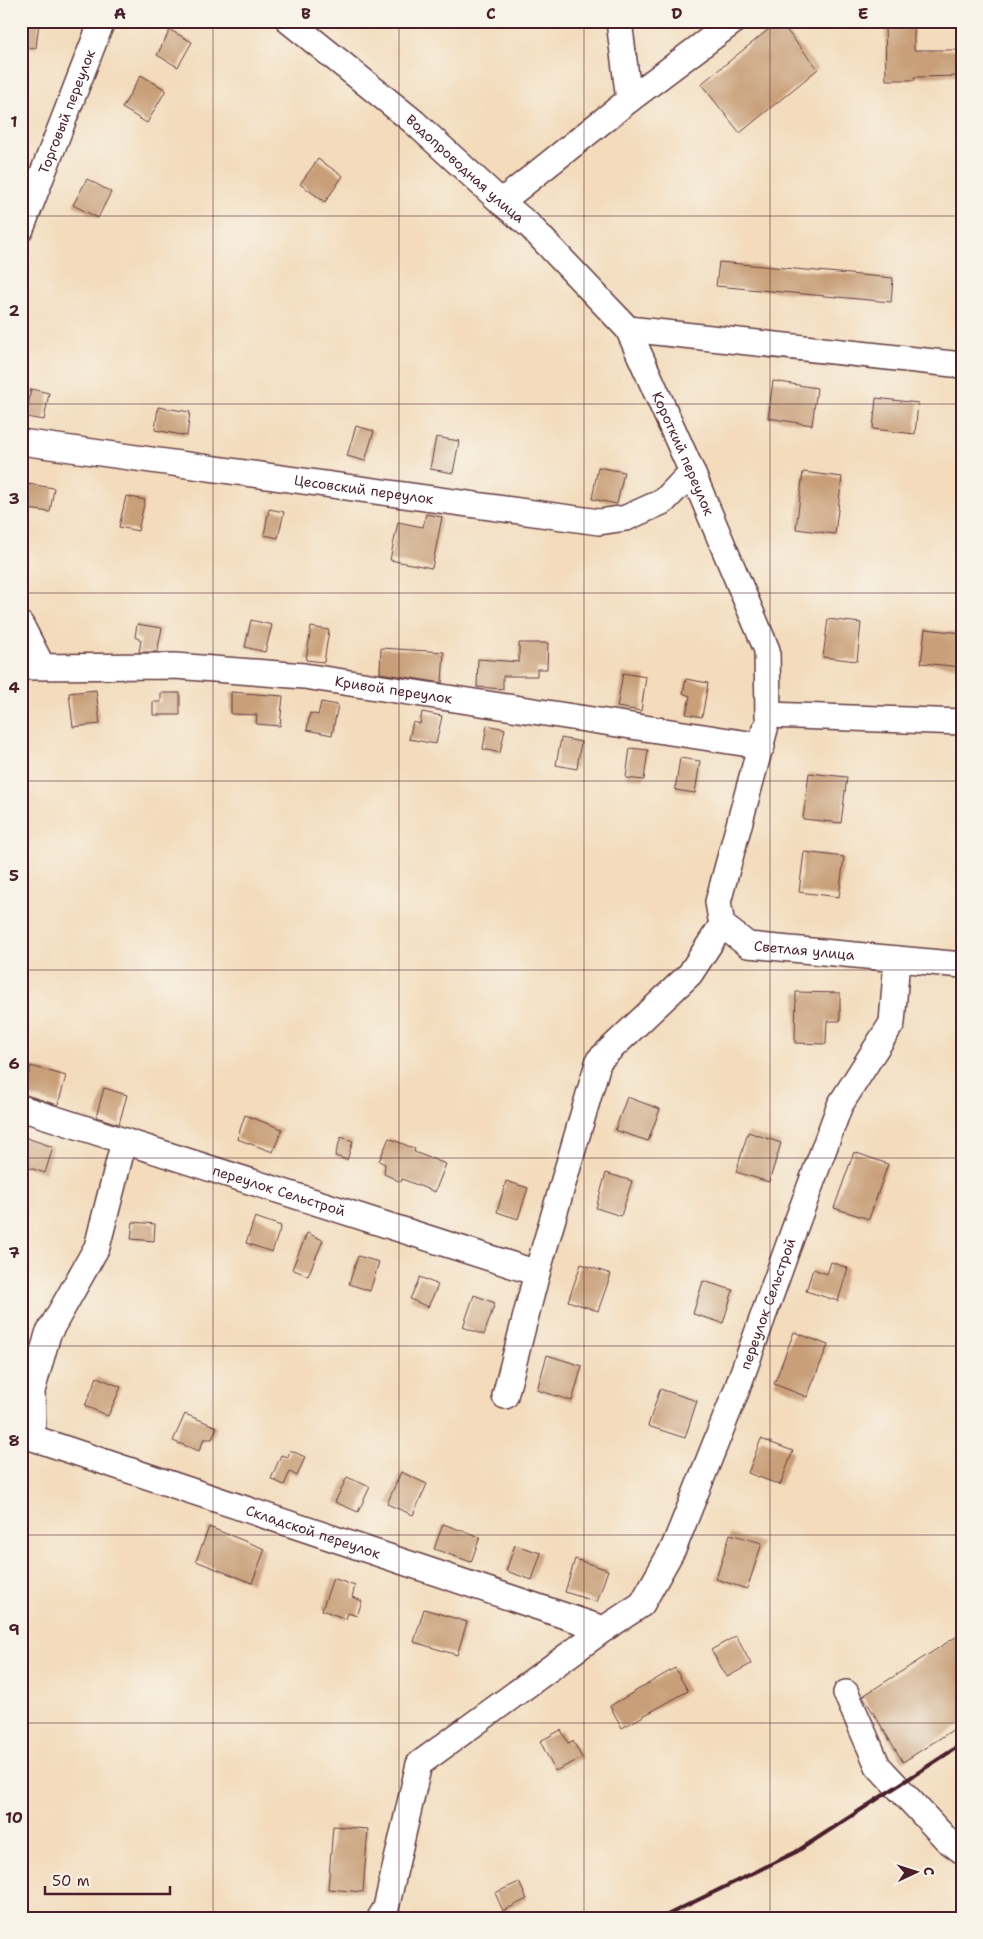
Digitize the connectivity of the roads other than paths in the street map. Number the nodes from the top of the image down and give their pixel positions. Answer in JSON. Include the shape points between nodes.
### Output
{"nodes":[{"id":1,"x":102,"y":21,"type":"edge"},
{"id":2,"x":289,"y":21,"type":"edge"},
{"id":3,"x":618,"y":21,"type":"edge"},
{"id":4,"x":734,"y":21,"type":"edge"},
{"id":5,"x":629,"y":100,"type":"junction"},
{"id":6,"x":501,"y":202,"type":"junction"},
{"id":7,"x":21,"y":229,"type":"edge"},
{"id":8,"x":628,"y":329,"type":"junction"},
{"id":9,"x":957,"y":359,"type":"edge"},
{"id":10,"x":21,"y":442,"type":"edge"},
{"id":11,"x":692,"y":472,"type":"junction"},
{"id":12,"x":21,"y":625,"type":"edge"},
{"id":13,"x":32,"y":666,"type":"edge"},
{"id":14,"x":768,"y":715,"type":"junction"},
{"id":15,"x":962,"y":722,"type":"edge"},
{"id":16,"x":762,"y":746,"type":"junction"},
{"id":17,"x":722,"y":925,"type":"junction"},
{"id":18,"x":897,"y":959,"type":"junction"},
{"id":19,"x":962,"y":965,"type":"edge"},
{"id":20,"x":21,"y":1108,"type":"edge"},
{"id":21,"x":124,"y":1141,"type":"junction"},
{"id":22,"x":538,"y":1273,"type":"junction"},
{"id":23,"x":505,"y":1396,"type":"dead end"},
{"id":24,"x":27,"y":1436,"type":"edge"},
{"id":25,"x":604,"y":1629,"type":"junction"},
{"id":26,"x":846,"y":1693,"type":"dead end"},
{"id":27,"x":962,"y":1851,"type":"edge"},
{"id":28,"x":380,"y":1918,"type":"edge"}],
"edges":[{"from":1,"to":7,"type":"street","name":"Торговый переулок"},
{"from":2,"to":6,"type":"street","name":"Водопроводная улица","via":[[414,122]]},
{"from":3,"to":5,"type":"street"},
{"from":4,"to":5,"type":"street"},
{"from":5,"to":6,"type":"street"},
{"from":6,"to":8,"type":"street","name":"Водопроводная улица","via":[[530,226]]},
{"from":8,"to":9,"type":"street"},
{"from":8,"to":11,"type":"street","name":"Короткий переулок"},
{"from":10,"to":11,"type":"street","name":"Цесовский переулок","via":[[599,522],[626,518],[664,500]]},
{"from":11,"to":14,"type":"street","name":"Короткий переулок","via":[[767,650]]},
{"from":12,"to":13,"type":"street"},
{"from":13,"to":16,"type":"street","name":"Кривой переулок","via":[[174,666],[304,676]]},
{"from":14,"to":15,"type":"street"},
{"from":14,"to":16,"type":"street"},
{"from":16,"to":17,"type":"street","via":[[718,902]]},
{"from":17,"to":18,"type":"street","name":"Светлая улица","via":[[748,945]]},
{"from":17,"to":22,"type":"street","via":[[690,974],[599,1060]]},
{"from":18,"to":19,"type":"street","name":"Светлая улица"},
{"from":18,"to":25,"type":"street","name":"переулок Сельстрой","via":[[892,1023],[840,1105],[736,1392],[674,1547],[642,1604]]},
{"from":20,"to":21,"type":"street","name":"переулок Сельстрой"},
{"from":21,"to":22,"type":"street","name":"переулок Сельстрой"},
{"from":21,"to":24,"type":"street","via":[[97,1247],[48,1334],[32,1391]]},
{"from":22,"to":23,"type":"street"},
{"from":24,"to":25,"type":"street","name":"Складской переулок"},
{"from":25,"to":28,"type":"street","name":"переулок Сельстрой","via":[[419,1764],[386,1908]]},
{"from":26,"to":27,"type":"street","via":[[878,1766],[947,1840]]}]}
